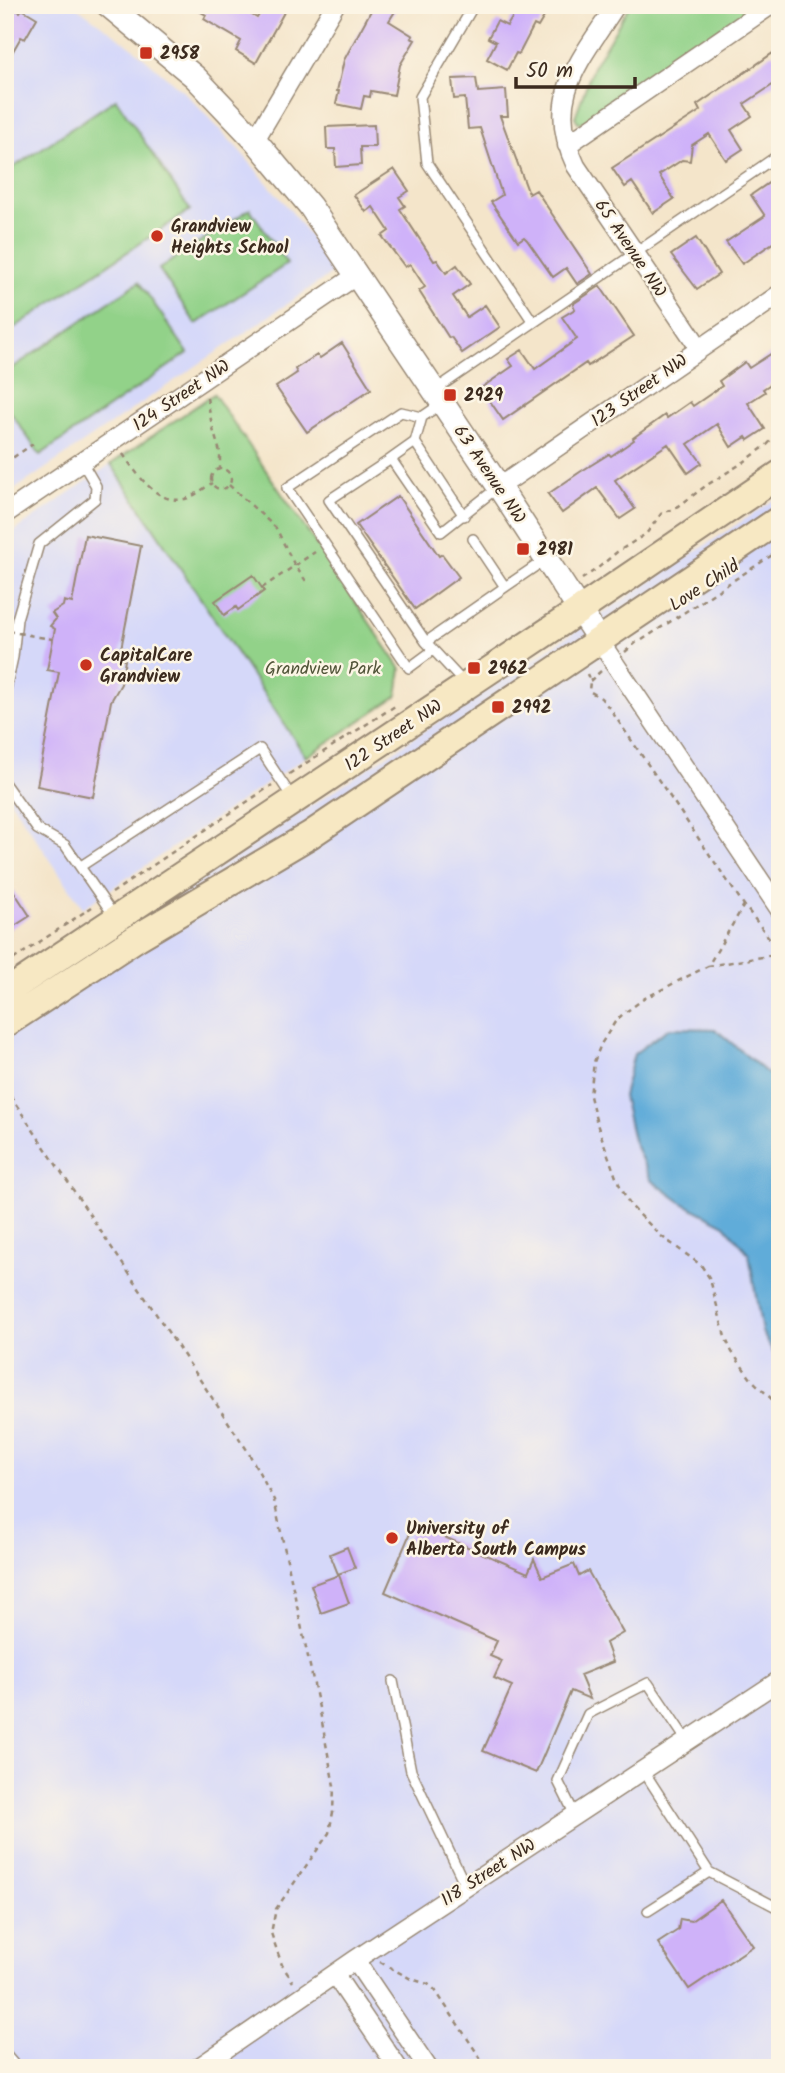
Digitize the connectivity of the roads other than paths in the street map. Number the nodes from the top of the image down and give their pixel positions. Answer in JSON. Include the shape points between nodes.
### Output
{"nodes":[{"id":1,"x":108,"y":5,"type":"edge"},
{"id":2,"x":335,"y":5,"type":"edge"},
{"id":3,"x":474,"y":5,"type":"edge"},
{"id":4,"x":616,"y":5,"type":"edge"},
{"id":5,"x":771,"y":5,"type":"edge"},
{"id":6,"x":255,"y":140,"type":"junction"},
{"id":7,"x":567,"y":145,"type":"junction"},
{"id":8,"x":780,"y":153,"type":"edge"},
{"id":9,"x":634,"y":252,"type":"junction"},
{"id":10,"x":357,"y":275,"type":"junction"},
{"id":11,"x":780,"y":294,"type":"edge"},
{"id":12,"x":533,"y":322,"type":"junction"},
{"id":13,"x":699,"y":349,"type":"junction"},
{"id":14,"x":438,"y":397,"type":"junction"},
{"id":15,"x":422,"y":417,"type":"junction"},
{"id":16,"x":415,"y":442,"type":"junction"},
{"id":17,"x":391,"y":459,"type":"junction"},
{"id":18,"x":82,"y":462,"type":"junction"},
{"id":19,"x":780,"y":474,"type":"edge"},
{"id":20,"x":499,"y":487,"type":"junction"},
{"id":21,"x":5,"y":514,"type":"edge"},
{"id":22,"x":464,"y":516,"type":"junction"},
{"id":23,"x":780,"y":519,"type":"edge"},
{"id":24,"x":473,"y":539,"type":"dead end"},
{"id":25,"x":546,"y":559,"type":"junction"},
{"id":26,"x":505,"y":587,"type":"junction"},
{"id":27,"x":579,"y":610,"type":"junction"},
{"id":28,"x":598,"y":640,"type":"junction"},
{"id":29,"x":429,"y":647,"type":"junction"},
{"id":30,"x":466,"y":686,"type":"junction"},
{"id":31,"x":5,"y":694,"type":"edge"},
{"id":32,"x":5,"y":785,"type":"edge"},
{"id":33,"x":287,"y":791,"type":"junction"},
{"id":34,"x":364,"y":799,"type":"junction"},
{"id":35,"x":81,"y":866,"type":"junction"},
{"id":36,"x":110,"y":910,"type":"junction"},
{"id":37,"x":780,"y":910,"type":"edge"},
{"id":38,"x":5,"y":993,"type":"edge"},
{"id":39,"x":6,"y":1023,"type":"edge"},
{"id":40,"x":780,"y":1680,"type":"edge"},
{"id":41,"x":393,"y":1681,"type":"dead end"},
{"id":42,"x":687,"y":1741,"type":"junction"},
{"id":43,"x":643,"y":1770,"type":"junction"},
{"id":44,"x":575,"y":1815,"type":"junction"},
{"id":45,"x":709,"y":1872,"type":"junction"},
{"id":46,"x":466,"y":1887,"type":"junction"},
{"id":47,"x":780,"y":1909,"type":"edge"},
{"id":48,"x":648,"y":1912,"type":"dead end"},
{"id":49,"x":360,"y":1957,"type":"junction"},
{"id":50,"x":335,"y":1975,"type":"junction"},
{"id":51,"x":5,"y":2054,"type":"edge"},
{"id":52,"x":17,"y":2068,"type":"edge"},
{"id":53,"x":198,"y":2068,"type":"edge"},
{"id":54,"x":398,"y":2068,"type":"edge"},
{"id":55,"x":428,"y":2068,"type":"edge"}],
"edges":[{"from":1,"to":6,"type":"street","name":"63 Avenue NW","via":[[195,77]]},
{"from":2,"to":6,"type":"street"},
{"from":3,"to":12,"type":"lane","via":[[420,97],[427,163]]},
{"from":4,"to":7,"type":"street","via":[[569,82],[562,107]]},
{"from":5,"to":7,"type":"street"},
{"from":6,"to":10,"type":"street","name":"63 Avenue NW","via":[[310,206]]},
{"from":7,"to":9,"type":"street","name":"65 Avenue NW","via":[[576,166]]},
{"from":8,"to":9,"type":"lane"},
{"from":9,"to":12,"type":"lane"},
{"from":9,"to":13,"type":"street","name":"65 Avenue NW"},
{"from":10,"to":14,"type":"street","name":"63 Avenue NW"},
{"from":10,"to":18,"type":"street","name":"124 Street NW"},
{"from":11,"to":13,"type":"street","name":"123 Street NW"},
{"from":12,"to":14,"type":"lane"},
{"from":13,"to":20,"type":"street","name":"123 Street NW"},
{"from":14,"to":15,"type":"lane"},
{"from":14,"to":20,"type":"street","name":"63 Avenue NW"},
{"from":15,"to":16,"type":"lane"},
{"from":15,"to":29,"type":"lane","via":[[401,412],[287,488],[408,668]]},
{"from":16,"to":17,"type":"lane"},
{"from":16,"to":22,"type":"lane"},
{"from":17,"to":22,"type":"lane","via":[[441,532]]},
{"from":17,"to":29,"type":"lane","via":[[329,500]]},
{"from":18,"to":21,"type":"street","name":"124 Street NW"},
{"from":18,"to":31,"type":"lane","via":[[96,486],[96,499],[39,544],[17,619]]},
{"from":19,"to":27,"type":"main road","name":"122 Street NW"},
{"from":20,"to":22,"type":"lane"},
{"from":20,"to":25,"type":"street","name":"63 Avenue NW"},
{"from":23,"to":28,"type":"main road","name":"122 Street NW"},
{"from":24,"to":26,"type":"lane"},
{"from":25,"to":26,"type":"lane"},
{"from":25,"to":27,"type":"street","name":"63 Avenue NW"},
{"from":26,"to":29,"type":"lane"},
{"from":27,"to":28,"type":"street","name":"63 Avenue NW"},
{"from":27,"to":30,"type":"main road","name":"122 Street NW"},
{"from":27,"to":34,"type":"main road","via":[[580,624],[575,631],[454,716]]},
{"from":28,"to":34,"type":"main road","name":"122 Street NW"},
{"from":28,"to":37,"type":"street","name":"63 Avenue NW"},
{"from":29,"to":30,"type":"lane"},
{"from":30,"to":33,"type":"main road","name":"122 Street NW"},
{"from":32,"to":35,"type":"lane","via":[[37,829],[65,845]]},
{"from":33,"to":35,"type":"lane","via":[[260,749]]},
{"from":33,"to":36,"type":"main road","name":"122 Street NW"},
{"from":34,"to":39,"type":"main road","name":"122 Street NW"},
{"from":35,"to":36,"type":"lane"},
{"from":36,"to":38,"type":"main road","name":"122 Street NW"},
{"from":40,"to":42,"type":"street","name":"118 Street NW"},
{"from":41,"to":46,"type":"lane","via":[[411,1771]]},
{"from":42,"to":43,"type":"street","name":"118 Street NW"},
{"from":42,"to":44,"type":"lane","via":[[648,1683],[588,1714],[558,1781]]},
{"from":43,"to":44,"type":"street","name":"118 Street NW"},
{"from":43,"to":45,"type":"lane"},
{"from":44,"to":46,"type":"street","name":"118 Street NW"},
{"from":45,"to":47,"type":"lane"},
{"from":45,"to":48,"type":"lane"},
{"from":46,"to":49,"type":"street","name":"118 Street NW"},
{"from":49,"to":50,"type":"street","name":"118 Street NW"},
{"from":49,"to":55,"type":"street"},
{"from":50,"to":53,"type":"street","name":"118 Street NW"},
{"from":50,"to":54,"type":"street"},
{"from":51,"to":52,"type":"lane"}]}
